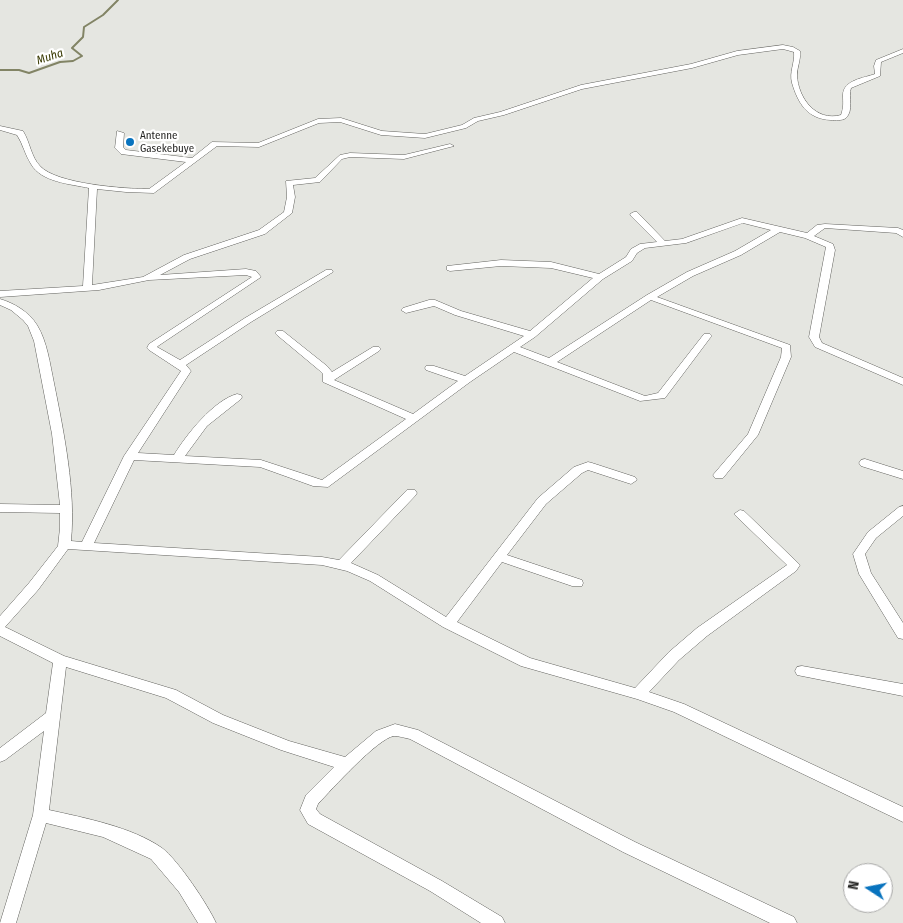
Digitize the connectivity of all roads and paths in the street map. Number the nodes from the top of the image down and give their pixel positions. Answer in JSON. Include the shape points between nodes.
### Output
{"nodes":[{"id":1,"x":903,"y":51,"type":"edge"},
{"id":2,"x":0,"y":128,"type":"edge"},
{"id":3,"x":120,"y":133,"type":"dead end"},
{"id":4,"x":450,"y":146,"type":"dead end"},
{"id":5,"x":192,"y":160,"type":"junction"},
{"id":6,"x":93,"y":187,"type":"junction"},
{"id":7,"x":634,"y":214,"type":"dead end"},
{"id":8,"x":780,"y":228,"type":"junction"},
{"id":9,"x":903,"y":234,"type":"edge"},
{"id":10,"x":808,"y":236,"type":"junction"},
{"id":11,"x":664,"y":244,"type":"junction"},
{"id":12,"x":496,"y":253,"type":"dead end"},
{"id":13,"x":501,"y":264,"type":"junction"},
{"id":14,"x":168,"y":267,"type":"junction"},
{"id":15,"x":450,"y":268,"type":"dead end"},
{"id":16,"x":330,"y":272,"type":"dead end"},
{"id":17,"x":210,"y":273,"type":"junction"},
{"id":18,"x":600,"y":277,"type":"junction"},
{"id":19,"x":145,"y":279,"type":"junction"},
{"id":20,"x":87,"y":288,"type":"junction"},
{"id":21,"x":17,"y":293,"type":"junction"},
{"id":22,"x":30,"y":293,"type":"junction"},
{"id":23,"x":0,"y":294,"type":"edge"},
{"id":24,"x":650,"y":298,"type":"junction"},
{"id":25,"x":8,"y":305,"type":"edge"},
{"id":26,"x":406,"y":310,"type":"dead end"},
{"id":27,"x":280,"y":333,"type":"dead end"},
{"id":28,"x":532,"y":335,"type":"junction"},
{"id":29,"x":707,"y":336,"type":"dead end"},
{"id":30,"x":513,"y":348,"type":"junction"},
{"id":31,"x":376,"y":349,"type":"dead end"},
{"id":32,"x":550,"y":362,"type":"junction"},
{"id":33,"x":181,"y":364,"type":"junction"},
{"id":34,"x":430,"y":368,"type":"dead end"},
{"id":35,"x":328,"y":380,"type":"junction"},
{"id":36,"x":466,"y":380,"type":"junction"},
{"id":37,"x":903,"y":382,"type":"edge"},
{"id":38,"x":237,"y":397,"type":"dead end"},
{"id":39,"x":414,"y":418,"type":"junction"},
{"id":40,"x":130,"y":456,"type":"junction"},
{"id":41,"x":177,"y":459,"type":"junction"},
{"id":42,"x":865,"y":463,"type":"dead end"},
{"id":43,"x":903,"y":475,"type":"edge"},
{"id":44,"x":718,"y":476,"type":"dead end"},
{"id":45,"x":631,"y":480,"type":"dead end"},
{"id":46,"x":411,"y":493,"type":"dead end"},
{"id":47,"x":0,"y":508,"type":"edge"},
{"id":48,"x":67,"y":509,"type":"junction"},
{"id":49,"x":903,"y":510,"type":"edge"},
{"id":50,"x":740,"y":514,"type":"dead end"},
{"id":51,"x":65,"y":544,"type":"junction"},
{"id":52,"x":87,"y":545,"type":"junction"},
{"id":53,"x":500,"y":557,"type":"junction"},
{"id":54,"x":342,"y":565,"type":"junction"},
{"id":55,"x":576,"y":583,"type":"dead end"},
{"id":56,"x":897,"y":616,"type":"edge"},
{"id":57,"x":0,"y":624,"type":"edge"},
{"id":58,"x":448,"y":624,"type":"junction"},
{"id":59,"x":0,"y":630,"type":"edge"},
{"id":60,"x":903,"y":634,"type":"edge"},
{"id":61,"x":60,"y":660,"type":"junction"},
{"id":62,"x":802,"y":670,"type":"dead end"},
{"id":63,"x":903,"y":690,"type":"edge"},
{"id":64,"x":638,"y":694,"type":"junction"},
{"id":65,"x":53,"y":716,"type":"junction"},
{"id":66,"x":0,"y":756,"type":"edge"},
{"id":67,"x":346,"y":764,"type":"junction"},
{"id":68,"x":42,"y":815,"type":"junction"},
{"id":69,"x":903,"y":815,"type":"edge"},
{"id":70,"x":7,"y":923,"type":"edge"},
{"id":71,"x":207,"y":923,"type":"edge"},
{"id":72,"x":496,"y":923,"type":"edge"},
{"id":73,"x":788,"y":923,"type":"edge"}],
"edges":[{"from":1,"to":5,"type":"street","via":[[878,61],[878,75],[848,87],[848,104],[841,118],[818,116],[804,107],[795,81],[797,52],[778,47],[581,87],[502,114],[476,118],[464,127],[432,134],[416,137],[386,134],[350,122],[325,120],[307,124],[259,145],[217,143]]},
{"from":2,"to":6,"type":"street","via":[[20,133],[29,155],[42,173]]},
{"from":3,"to":5,"type":"street","via":[[118,148],[124,152]]},
{"from":4,"to":14,"type":"street","via":[[409,157],[340,157],[318,180],[288,183],[291,197],[288,213],[266,230]]},
{"from":5,"to":6,"type":"street","via":[[151,191]]},
{"from":6,"to":20,"type":"street"},
{"from":7,"to":11,"type":"street"},
{"from":8,"to":10,"type":"street"},
{"from":8,"to":11,"type":"street","via":[[742,220],[689,239]]},
{"from":8,"to":24,"type":"street"},
{"from":9,"to":10,"type":"street","via":[[825,226]]},
{"from":10,"to":37,"type":"street","via":[[826,244],[831,250],[814,337],[818,345]]},
{"from":11,"to":18,"type":"street","via":[[634,251],[629,259]]},
{"from":12,"to":13,"type":"street"},
{"from":13,"to":15,"type":"street"},
{"from":13,"to":18,"type":"street","via":[[551,266]]},
{"from":14,"to":17,"type":"street"},
{"from":14,"to":19,"type":"street"},
{"from":16,"to":33,"type":"street"},
{"from":17,"to":19,"type":"street"},
{"from":17,"to":33,"type":"street","via":[[246,272],[257,277],[154,344],[152,348]]},
{"from":18,"to":28,"type":"street"},
{"from":19,"to":20,"type":"street"},
{"from":20,"to":22,"type":"street"},
{"from":21,"to":22,"type":"street"},
{"from":21,"to":23,"type":"street"},
{"from":21,"to":25,"type":"street"},
{"from":22,"to":25,"type":"street"},
{"from":24,"to":32,"type":"street"},
{"from":24,"to":44,"type":"street","via":[[787,347],[753,435]]},
{"from":25,"to":48,"type":"street","via":[[33,326],[42,347]]},
{"from":26,"to":28,"type":"street","via":[[435,303]]},
{"from":27,"to":35,"type":"street","via":[[324,368]]},
{"from":28,"to":30,"type":"street"},
{"from":29,"to":32,"type":"street","via":[[661,396],[653,399],[644,399]]},
{"from":30,"to":32,"type":"street"},
{"from":30,"to":36,"type":"street"},
{"from":31,"to":35,"type":"street"},
{"from":33,"to":40,"type":"street","via":[[186,371]]},
{"from":34,"to":36,"type":"street"},
{"from":35,"to":39,"type":"street"},
{"from":36,"to":39,"type":"street"},
{"from":38,"to":41,"type":"street","via":[[199,425]]},
{"from":39,"to":41,"type":"street","via":[[324,484],[261,464]]},
{"from":40,"to":41,"type":"street"},
{"from":40,"to":52,"type":"street"},
{"from":42,"to":43,"type":"street"},
{"from":45,"to":53,"type":"street","via":[[588,466],[578,470],[542,501]]},
{"from":46,"to":54,"type":"street"},
{"from":47,"to":48,"type":"street"},
{"from":48,"to":51,"type":"street"},
{"from":49,"to":56,"type":"street","via":[[872,535],[859,554],[865,574]]},
{"from":50,"to":64,"type":"street","via":[[794,565],[702,632]]},
{"from":51,"to":52,"type":"street"},
{"from":51,"to":57,"type":"street","via":[[29,593]]},
{"from":52,"to":54,"type":"street"},
{"from":53,"to":55,"type":"street"},
{"from":53,"to":58,"type":"street"},
{"from":54,"to":58,"type":"street","via":[[374,578]]},
{"from":56,"to":60,"type":"street"},
{"from":58,"to":64,"type":"street","via":[[526,662]]},
{"from":59,"to":61,"type":"street"},
{"from":61,"to":65,"type":"street"},
{"from":61,"to":67,"type":"street","via":[[171,694],[218,719],[286,746]]},
{"from":62,"to":63,"type":"street"},
{"from":64,"to":69,"type":"street","via":[[679,708]]},
{"from":65,"to":66,"type":"street"},
{"from":65,"to":68,"type":"street"},
{"from":67,"to":72,"type":"street","via":[[310,800],[308,810],[314,819]]},
{"from":67,"to":73,"type":"street","via":[[381,735],[395,730],[413,734],[629,848]]},
{"from":68,"to":70,"type":"street"},
{"from":68,"to":71,"type":"street","via":[[104,830],[157,854],[185,887]]}]}
